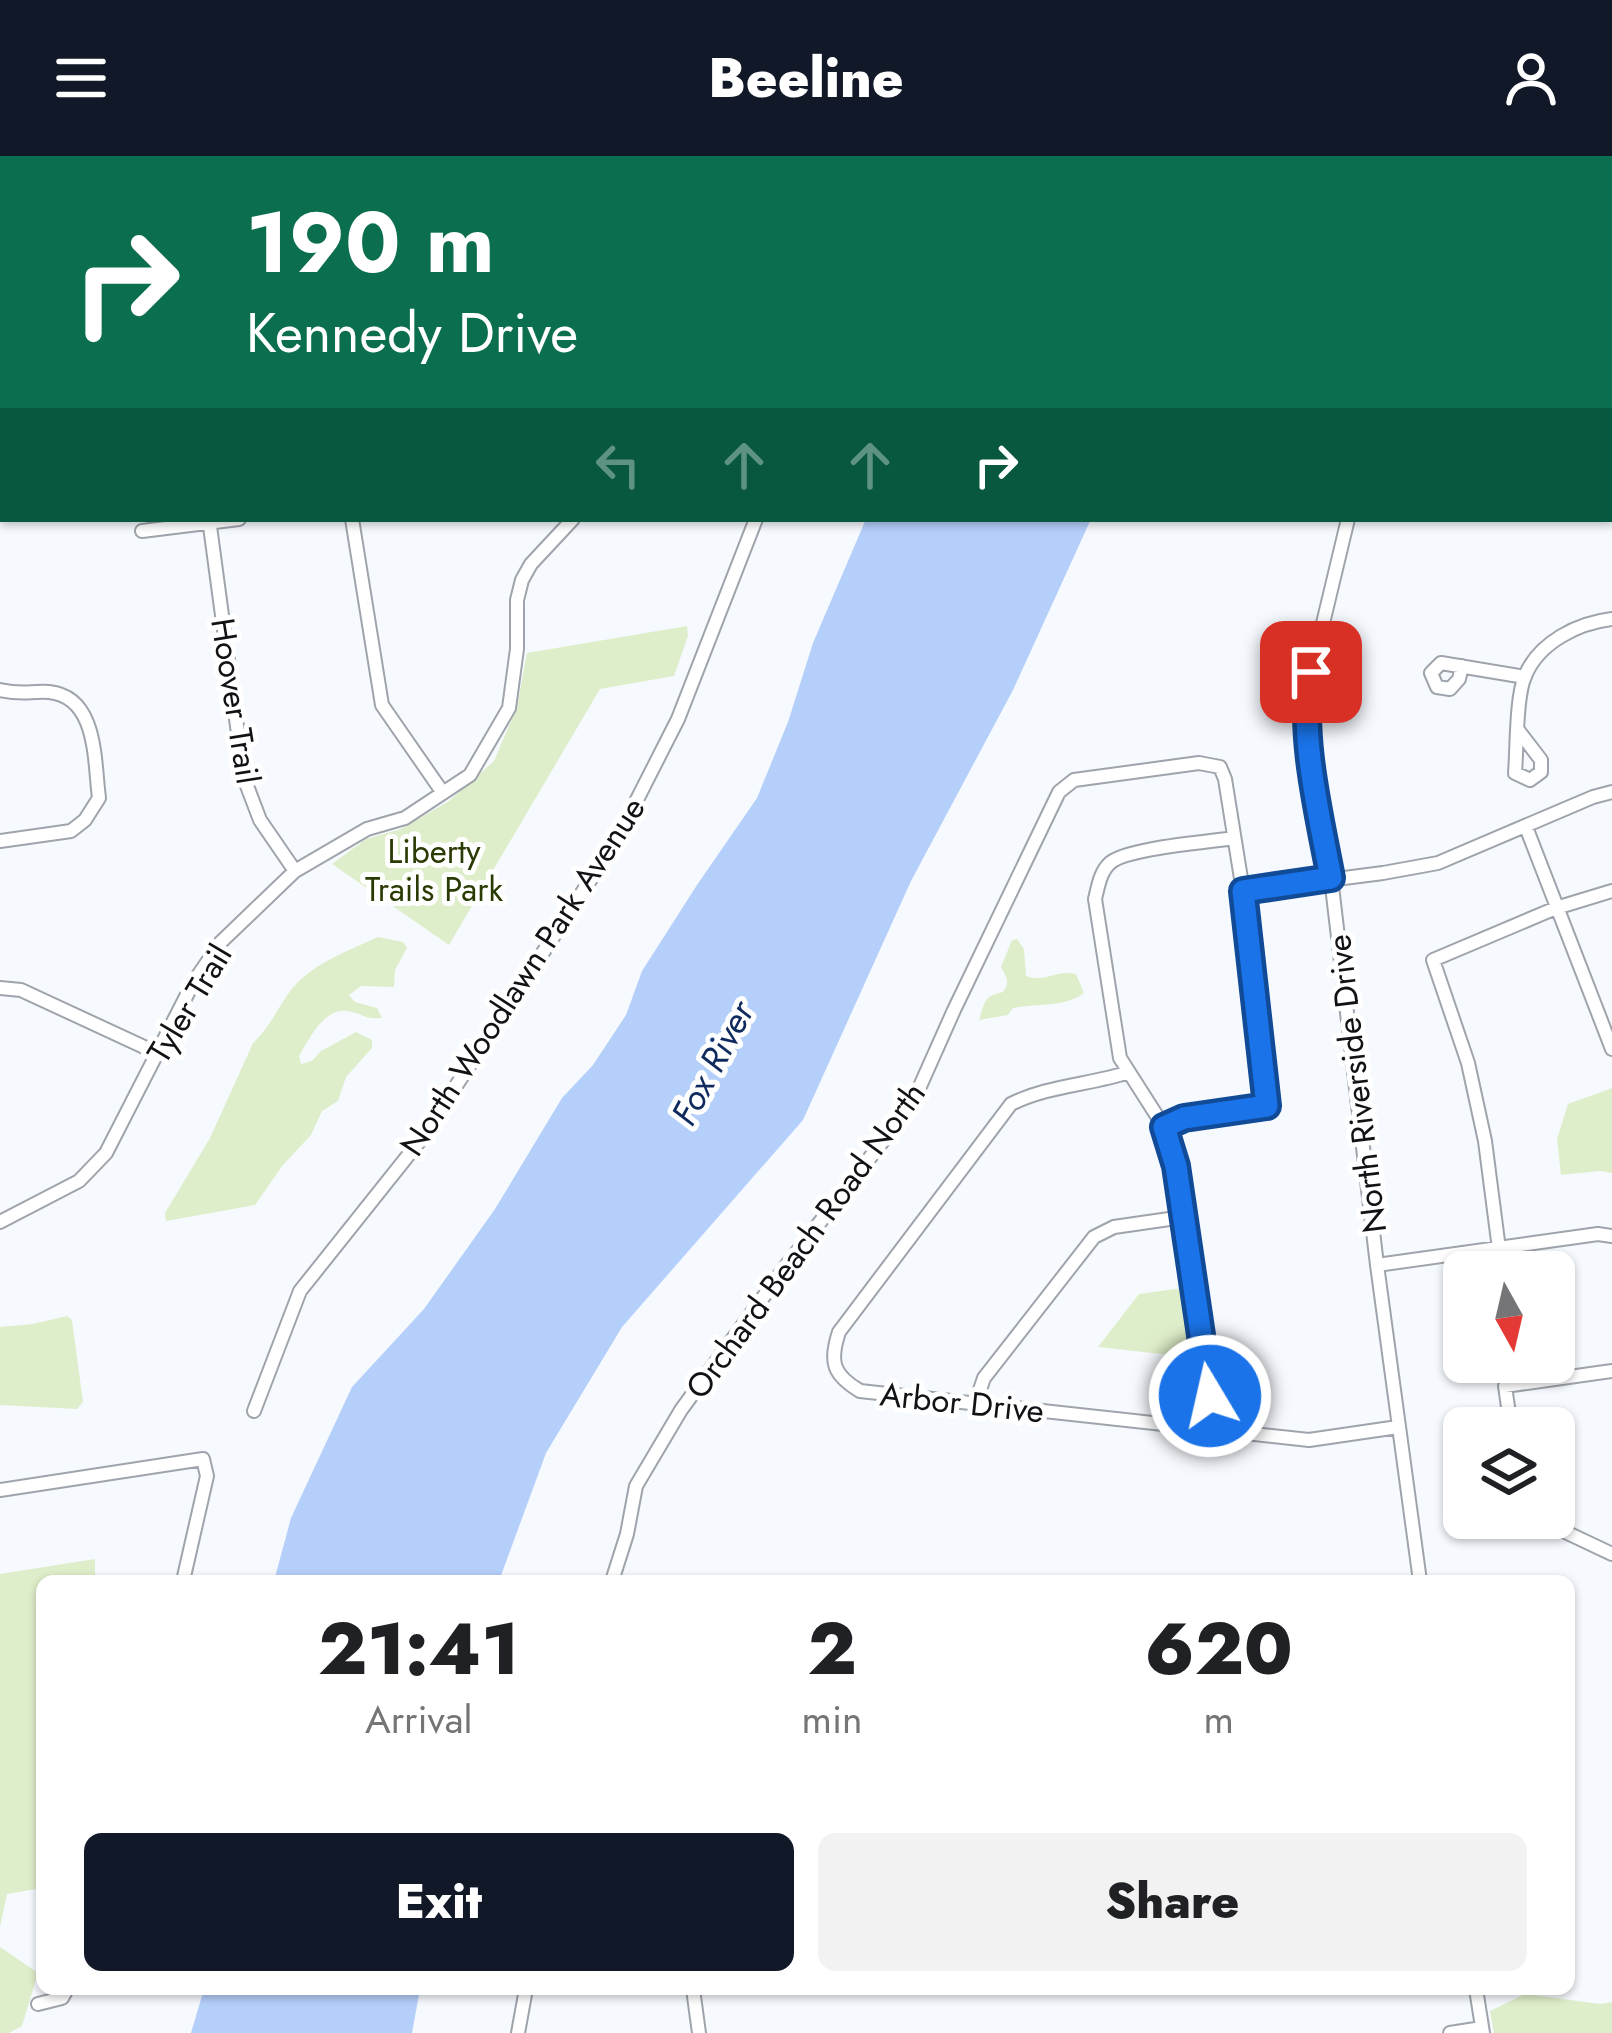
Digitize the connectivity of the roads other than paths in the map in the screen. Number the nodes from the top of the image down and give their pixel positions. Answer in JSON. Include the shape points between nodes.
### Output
{"nodes":[{"id":1,"x":202,"y":522,"type":"edge"},
{"id":2,"x":209,"y":522,"type":"edge"},
{"id":3,"x":352,"y":522,"type":"edge"},
{"id":4,"x":571,"y":522,"type":"edge"},
{"id":5,"x":755,"y":522,"type":"edge"},
{"id":6,"x":1347,"y":522,"type":"edge"},
{"id":7,"x":142,"y":530,"type":"dead end"},
{"id":8,"x":1612,"y":619,"type":"edge"},
{"id":9,"x":1462,"y":666,"type":"dead end"},
{"id":10,"x":1525,"y":677,"type":"junction"},
{"id":11,"x":0,"y":690,"type":"edge"},
{"id":12,"x":1518,"y":730,"type":"dead end"},
{"id":13,"x":1612,"y":792,"type":"edge"},
{"id":14,"x":442,"y":793,"type":"junction"},
{"id":15,"x":1526,"y":827,"type":"junction"},
{"id":16,"x":1234,"y":838,"type":"junction"},
{"id":17,"x":0,"y":841,"type":"edge"},
{"id":18,"x":295,"y":871,"type":"junction"},
{"id":19,"x":1331,"y":878,"type":"junction"},
{"id":20,"x":1612,"y":890,"type":"edge"},
{"id":21,"x":1243,"y":891,"type":"junction"},
{"id":22,"x":1556,"y":908,"type":"junction"},
{"id":23,"x":0,"y":988,"type":"edge"},
{"id":24,"x":1612,"y":1049,"type":"edge"},
{"id":25,"x":157,"y":1053,"type":"junction"},
{"id":26,"x":1129,"y":1072,"type":"junction"},
{"id":27,"x":1164,"y":1127,"type":"junction"},
{"id":28,"x":1183,"y":1216,"type":"junction"},
{"id":29,"x":1,"y":1220,"type":"edge"},
{"id":30,"x":1612,"y":1236,"type":"edge"},
{"id":31,"x":1499,"y":1249,"type":"junction"},
{"id":32,"x":1377,"y":1264,"type":"junction"},
{"id":33,"x":1612,"y":1371,"type":"edge"},
{"id":34,"x":975,"y":1404,"type":"junction"},
{"id":35,"x":1507,"y":1407,"type":"edge"},
{"id":36,"x":254,"y":1411,"type":"dead end"},
{"id":37,"x":1398,"y":1426,"type":"junction"},
{"id":38,"x":1209,"y":1429,"type":"junction"},
{"id":39,"x":0,"y":1490,"type":"edge"},
{"id":40,"x":1575,"y":1537,"type":"edge"},
{"id":41,"x":1612,"y":1554,"type":"edge"},
{"id":42,"x":184,"y":1575,"type":"edge"},
{"id":43,"x":614,"y":1575,"type":"edge"},
{"id":44,"x":1419,"y":1575,"type":"edge"},
{"id":45,"x":64,"y":1995,"type":"edge"},
{"id":46,"x":525,"y":1995,"type":"edge"},
{"id":47,"x":693,"y":1995,"type":"edge"},
{"id":48,"x":1477,"y":1995,"type":"edge"},
{"id":49,"x":38,"y":2004,"type":"dead end"},
{"id":50,"x":1482,"y":2031,"type":"edge"},
{"id":51,"x":518,"y":2033,"type":"edge"},
{"id":52,"x":699,"y":2033,"type":"edge"},
{"id":53,"x":1450,"y":2033,"type":"edge"}],
"edges":[{"from":1,"to":7,"type":"street"},
{"from":2,"to":18,"type":"street","name":"Hoover Trail","via":[[244,778],[260,820]]},
{"from":3,"to":14,"type":"street","via":[[382,705]]},
{"from":4,"to":14,"type":"street","name":"Tyler Trail","via":[[523,580],[509,708],[470,775]]},
{"from":5,"to":36,"type":"street","name":"North Woodlawn Park Avenue","via":[[678,719],[617,839],[422,1138],[300,1291]]},
{"from":6,"to":19,"type":"street","name":"North Riverside Drive","via":[[1307,690]]},
{"from":8,"to":10,"type":"street","via":[[1560,637]]},
{"from":9,"to":10,"type":"street"},
{"from":10,"to":12,"type":"street"},
{"from":11,"to":17,"type":"street","via":[[72,699],[88,718],[99,798],[71,831]]},
{"from":13,"to":15,"type":"street"},
{"from":14,"to":18,"type":"street","name":"Tyler Trail"},
{"from":15,"to":19,"type":"street","via":[[1438,863]]},
{"from":15,"to":22,"type":"street"},
{"from":16,"to":21,"type":"street"},
{"from":16,"to":26,"type":"street","via":[[1127,855],[1100,878],[1095,899],[1120,1058]]},
{"from":16,"to":43,"type":"street","name":"Orchard Beach Road North","via":[[1220,767],[1074,779],[1059,792],[913,1102],[682,1410],[636,1486]]},
{"from":18,"to":25,"type":"street","name":"Tyler Trail","via":[[221,942]]},
{"from":19,"to":21,"type":"street"},
{"from":19,"to":32,"type":"street","name":"North Riverside Drive"},
{"from":20,"to":22,"type":"street"},
{"from":21,"to":27,"type":"street","via":[[1267,1106]]},
{"from":22,"to":24,"type":"street"},
{"from":22,"to":31,"type":"street","via":[[1432,960],[1468,1064]]},
{"from":23,"to":25,"type":"street","via":[[21,990]]},
{"from":25,"to":29,"type":"street","name":"Tyler Trail","via":[[106,1153],[79,1181]]},
{"from":26,"to":27,"type":"street"},
{"from":26,"to":34,"type":"street","name":"Arbor Drive","via":[[1012,1104],[839,1332],[835,1368],[860,1391]]},
{"from":27,"to":28,"type":"street"},
{"from":28,"to":34,"type":"street","via":[[1094,1237],[984,1378]]},
{"from":28,"to":38,"type":"street"},
{"from":30,"to":31,"type":"street"},
{"from":31,"to":32,"type":"street"},
{"from":32,"to":37,"type":"street","name":"North Riverside Drive"},
{"from":33,"to":35,"type":"street","via":[[1504,1386]]},
{"from":34,"to":38,"type":"street","name":"Arbor Drive"},
{"from":37,"to":38,"type":"street","name":"Arbor Drive","via":[[1309,1440]]},
{"from":37,"to":44,"type":"street","name":"North Riverside Drive"},
{"from":39,"to":42,"type":"street","via":[[203,1459],[207,1477]]},
{"from":40,"to":41,"type":"street"},
{"from":45,"to":49,"type":"street"},
{"from":46,"to":51,"type":"street"},
{"from":47,"to":52,"type":"street"},
{"from":48,"to":50,"type":"street"},
{"from":50,"to":53,"type":"street"}]}
